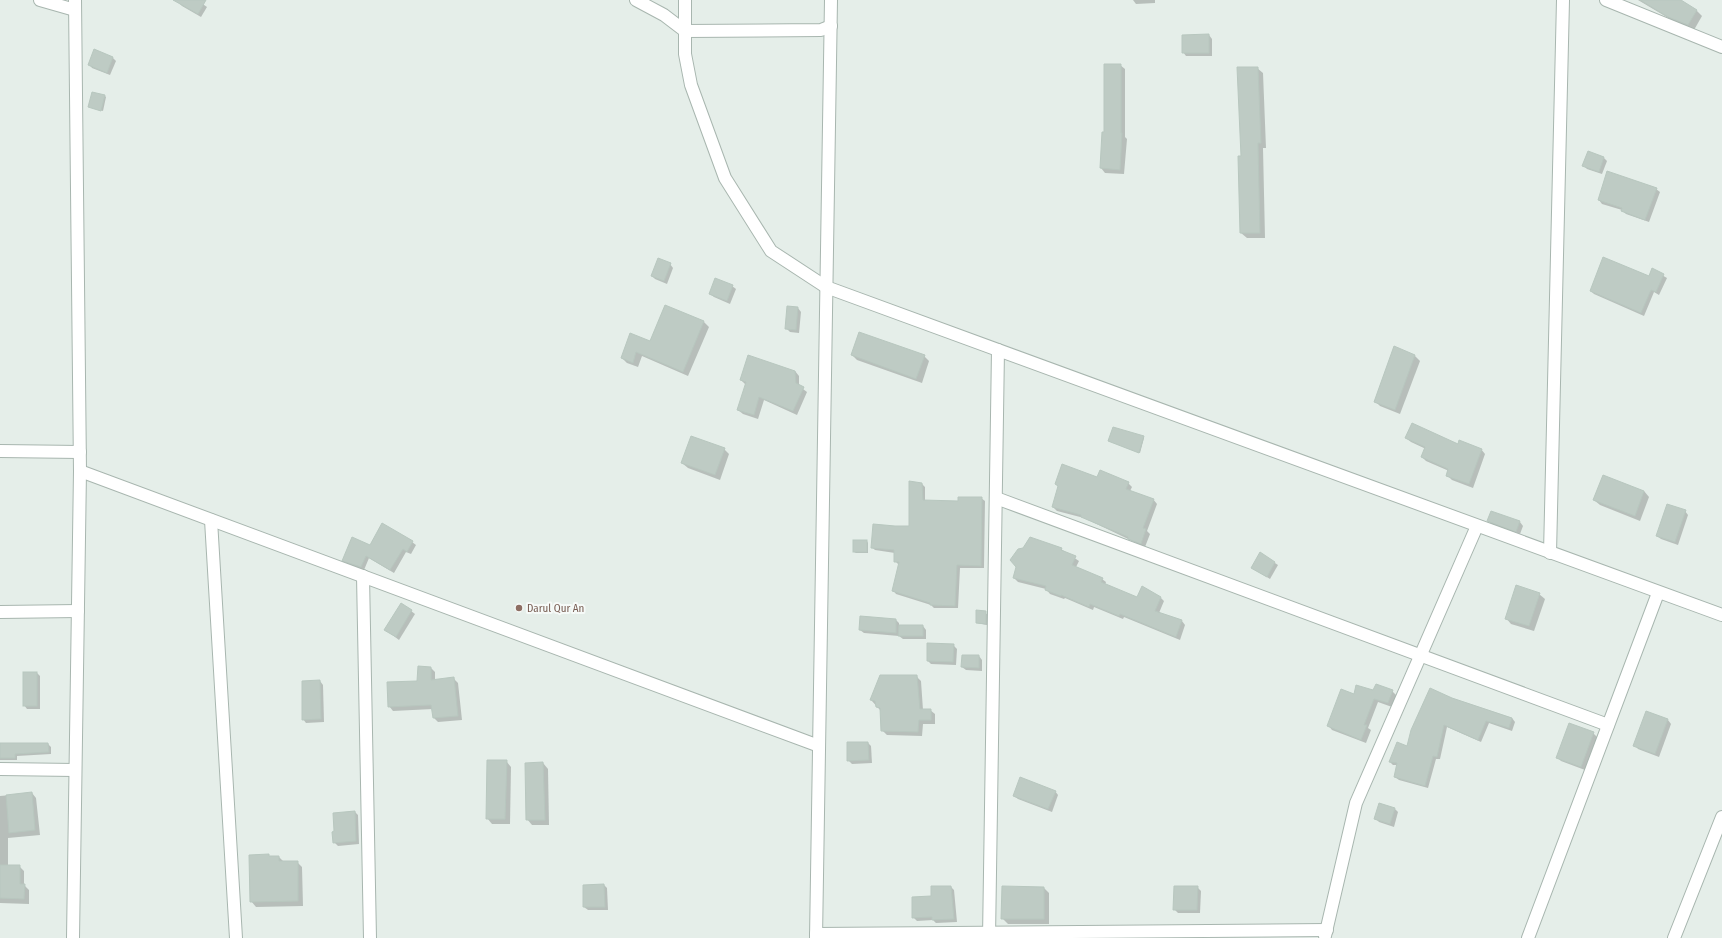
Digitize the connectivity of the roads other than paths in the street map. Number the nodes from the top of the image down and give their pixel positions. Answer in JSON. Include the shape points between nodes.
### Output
{"nodes":[{"id":1,"x":40,"y":0,"type":"edge"},
{"id":2,"x":636,"y":0,"type":"edge"},
{"id":3,"x":685,"y":0,"type":"edge"},
{"id":4,"x":831,"y":0,"type":"edge"},
{"id":5,"x":1563,"y":0,"type":"edge"},
{"id":6,"x":1606,"y":0,"type":"edge"},
{"id":7,"x":75,"y":5,"type":"edge"},
{"id":8,"x":831,"y":26,"type":"junction"},
{"id":9,"x":685,"y":31,"type":"junction"},
{"id":10,"x":1722,"y":47,"type":"edge"},
{"id":11,"x":826,"y":287,"type":"junction"},
{"id":12,"x":998,"y":350,"type":"junction"},
{"id":13,"x":0,"y":451,"type":"edge"},
{"id":14,"x":80,"y":452,"type":"junction"},
{"id":15,"x":80,"y":471,"type":"junction"},
{"id":16,"x":996,"y":498,"type":"junction"},
{"id":17,"x":211,"y":520,"type":"junction"},
{"id":18,"x":1477,"y":526,"type":"junction"},
{"id":19,"x":1550,"y":553,"type":"junction"},
{"id":20,"x":363,"y":576,"type":"junction"},
{"id":21,"x":1658,"y":593,"type":"junction"},
{"id":22,"x":78,"y":611,"type":"junction"},
{"id":23,"x":0,"y":612,"type":"edge"},
{"id":24,"x":1722,"y":615,"type":"edge"},
{"id":25,"x":1421,"y":655,"type":"junction"},
{"id":26,"x":1608,"y":725,"type":"junction"},
{"id":27,"x":819,"y":746,"type":"junction"},
{"id":28,"x":0,"y":769,"type":"edge"},
{"id":29,"x":75,"y":770,"type":"junction"},
{"id":30,"x":1722,"y":817,"type":"edge"},
{"id":31,"x":1198,"y":934,"type":"edge"},
{"id":32,"x":1326,"y":934,"type":"edge"},
{"id":33,"x":989,"y":935,"type":"edge"},
{"id":34,"x":816,"y":936,"type":"edge"},
{"id":35,"x":73,"y":938,"type":"edge"},
{"id":36,"x":236,"y":938,"type":"edge"},
{"id":37,"x":370,"y":938,"type":"edge"},
{"id":38,"x":1528,"y":938,"type":"edge"},
{"id":39,"x":1674,"y":938,"type":"edge"}],
"edges":[{"from":1,"to":7,"type":"street"},
{"from":2,"to":9,"type":"street","via":[[664,15]]},
{"from":3,"to":9,"type":"street"},
{"from":4,"to":8,"type":"street"},
{"from":5,"to":19,"type":"street"},
{"from":6,"to":10,"type":"street"},
{"from":7,"to":14,"type":"street"},
{"from":8,"to":9,"type":"street","via":[[821,30]]},
{"from":8,"to":11,"type":"street"},
{"from":9,"to":11,"type":"street","via":[[685,54],[691,85],[725,178],[771,251]]},
{"from":11,"to":12,"type":"street"},
{"from":11,"to":27,"type":"street"},
{"from":12,"to":16,"type":"street"},
{"from":12,"to":18,"type":"street"},
{"from":13,"to":14,"type":"street"},
{"from":14,"to":15,"type":"street"},
{"from":15,"to":17,"type":"street"},
{"from":15,"to":22,"type":"street"},
{"from":16,"to":25,"type":"street"},
{"from":16,"to":33,"type":"street"},
{"from":17,"to":20,"type":"street"},
{"from":17,"to":36,"type":"street"},
{"from":18,"to":19,"type":"street"},
{"from":18,"to":25,"type":"street"},
{"from":19,"to":21,"type":"street"},
{"from":20,"to":27,"type":"street"},
{"from":20,"to":37,"type":"street"},
{"from":21,"to":24,"type":"street"},
{"from":21,"to":26,"type":"street"},
{"from":22,"to":23,"type":"street"},
{"from":22,"to":29,"type":"street"},
{"from":25,"to":26,"type":"street"},
{"from":25,"to":32,"type":"street","via":[[1356,803]]},
{"from":26,"to":38,"type":"street"},
{"from":27,"to":34,"type":"street"},
{"from":28,"to":29,"type":"street"},
{"from":29,"to":35,"type":"street"},
{"from":30,"to":39,"type":"street"},
{"from":31,"to":32,"type":"street"},
{"from":31,"to":33,"type":"street"},
{"from":33,"to":34,"type":"street"}]}
